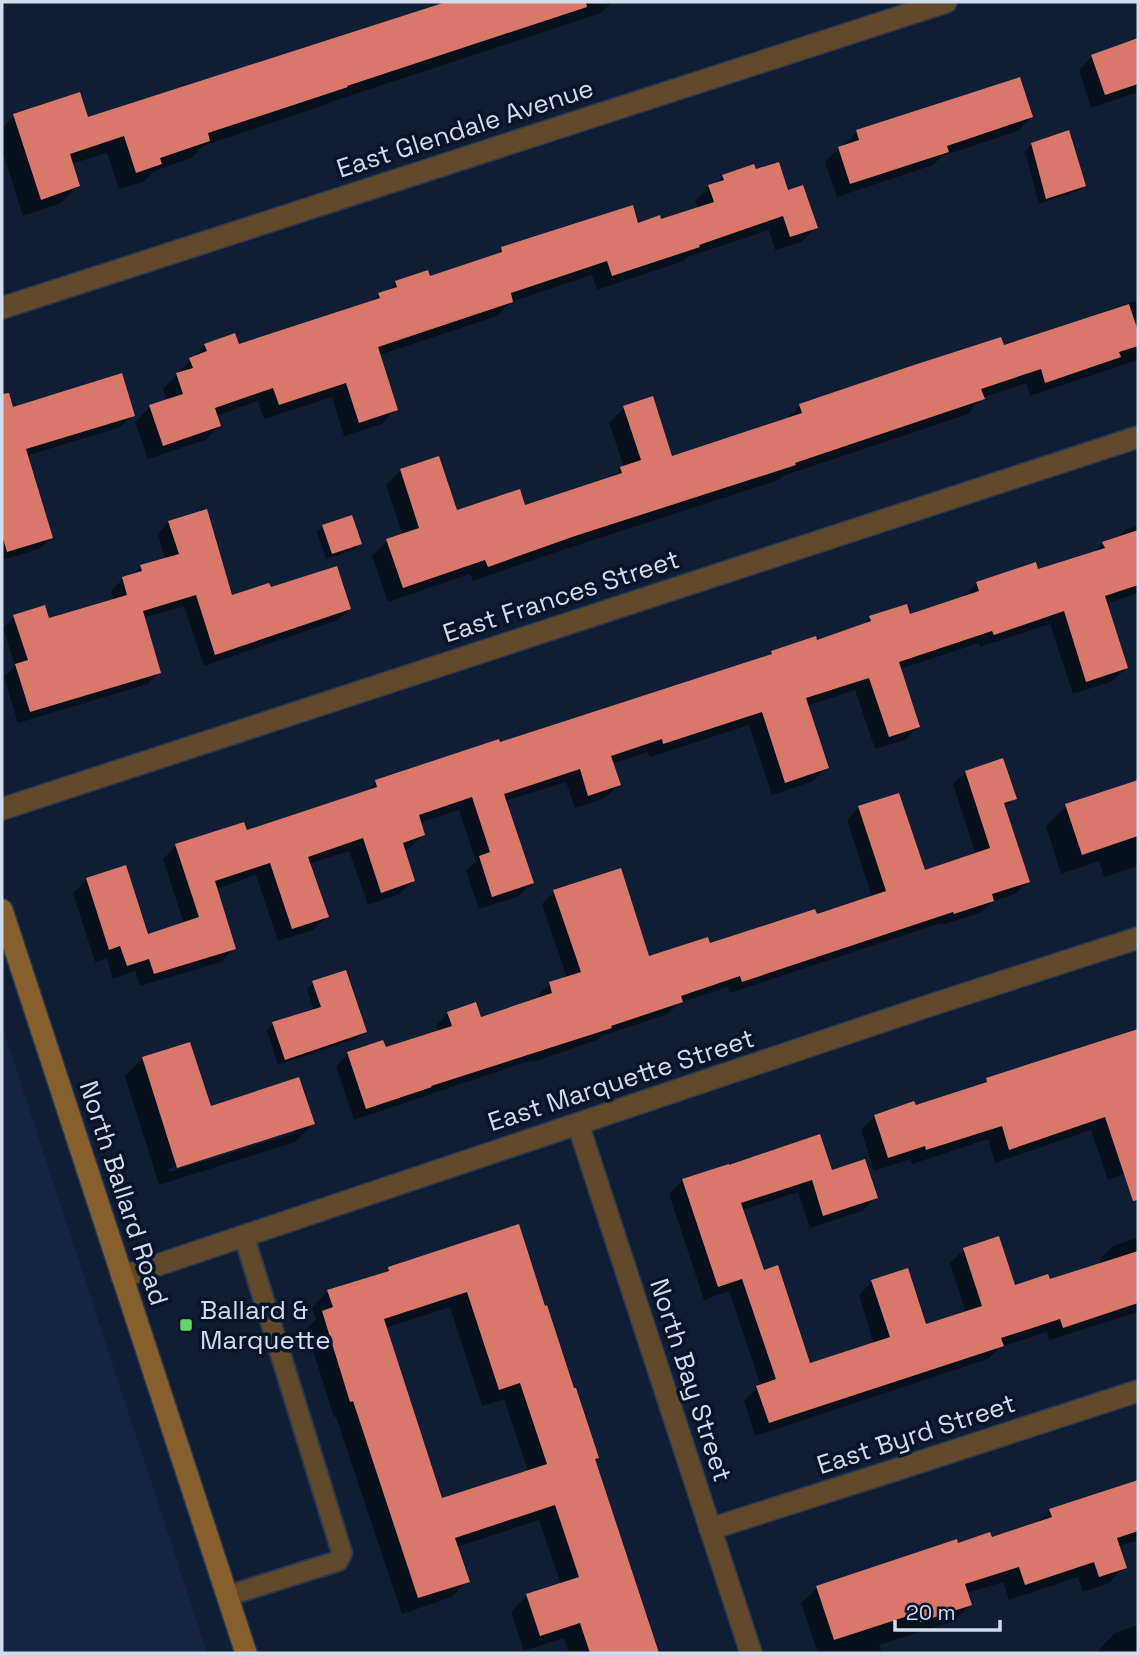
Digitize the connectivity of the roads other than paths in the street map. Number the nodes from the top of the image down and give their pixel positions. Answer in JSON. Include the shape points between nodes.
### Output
{"nodes":[{"id":1,"x":946,"y":2,"type":"edge"},
{"id":2,"x":2,"y":308,"type":"edge"},
{"id":3,"x":1138,"y":437,"type":"edge"},
{"id":4,"x":2,"y":809,"type":"edge"},
{"id":5,"x":2,"y":910,"type":"edge"},
{"id":6,"x":1138,"y":938,"type":"edge"},
{"id":7,"x":578,"y":1124,"type":"junction"},
{"id":8,"x":244,"y":1236,"type":"junction"},
{"id":9,"x":122,"y":1277,"type":"junction"},
{"id":10,"x":1138,"y":1391,"type":"edge"},
{"id":11,"x":710,"y":1529,"type":"junction"},
{"id":12,"x":227,"y":1596,"type":"junction"},
{"id":13,"x":246,"y":1653,"type":"edge"},
{"id":14,"x":751,"y":1653,"type":"edge"}],
"edges":[{"from":1,"to":2,"type":"street","name":"East Glendale Avenue"},
{"from":3,"to":4,"type":"street","name":"East Frances Street"},
{"from":5,"to":9,"type":"main road","name":"North Ballard Road"},
{"from":6,"to":7,"type":"street","name":"East Marquette Street"},
{"from":7,"to":8,"type":"street","name":"East Marquette Street"},
{"from":7,"to":11,"type":"street","name":"North Bay Street"},
{"from":8,"to":9,"type":"street","name":"East Marquette Street"},
{"from":8,"to":12,"type":"lane","via":[[342,1553],[338,1561]]},
{"from":9,"to":12,"type":"main road","name":"North Ballard Road"},
{"from":10,"to":11,"type":"street","name":"East Byrd Street"},
{"from":11,"to":14,"type":"street","name":"North Bay Street"},
{"from":12,"to":13,"type":"main road","name":"North Ballard Road"}]}
